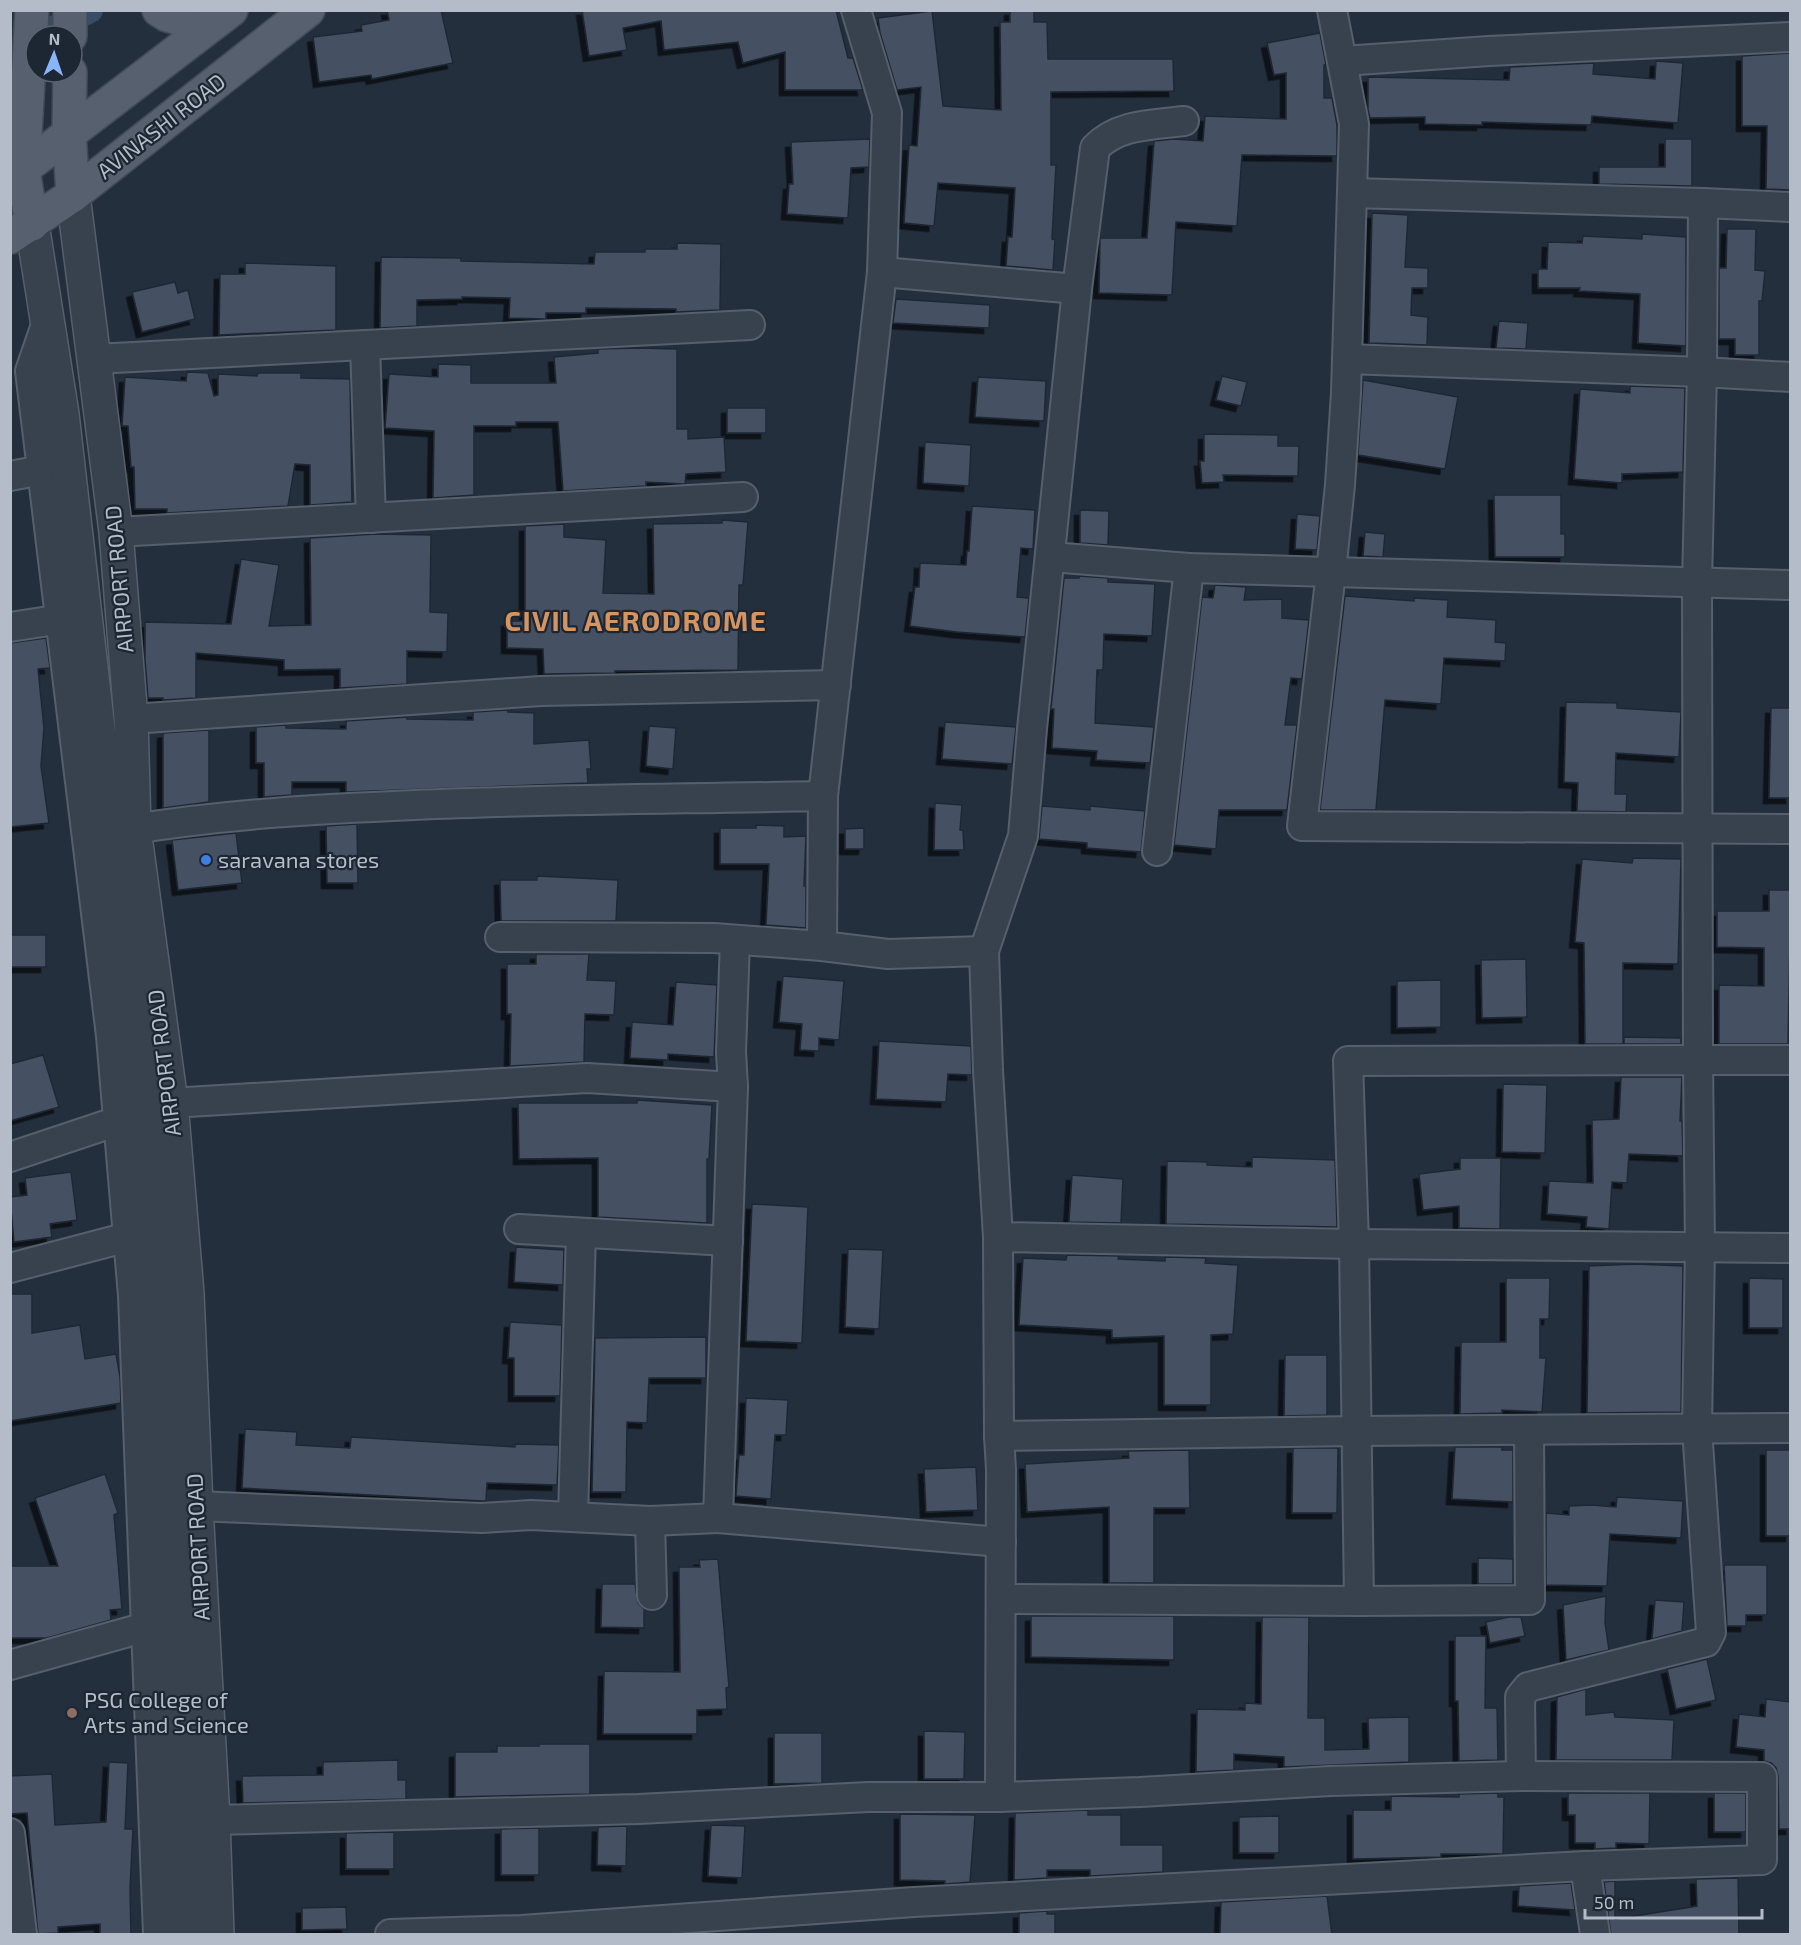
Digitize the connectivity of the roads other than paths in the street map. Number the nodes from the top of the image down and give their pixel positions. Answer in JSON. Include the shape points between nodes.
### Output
{"nodes":[{"id":1,"x":32,"y":10,"type":"edge"},
{"id":2,"x":159,"y":10,"type":"edge"},
{"id":3,"x":308,"y":10,"type":"edge"},
{"id":4,"x":856,"y":10,"type":"edge"},
{"id":5,"x":1332,"y":10,"type":"edge"},
{"id":6,"x":220,"y":19,"type":"edge"},
{"id":7,"x":1791,"y":38,"type":"edge"},
{"id":8,"x":1343,"y":61,"type":"junction"},
{"id":9,"x":70,"y":84,"type":"edge"},
{"id":10,"x":1184,"y":121,"type":"dead end"},
{"id":11,"x":69,"y":132,"type":"junction"},
{"id":12,"x":17,"y":174,"type":"edge"},
{"id":13,"x":1352,"y":193,"type":"junction"},
{"id":14,"x":74,"y":195,"type":"junction"},
{"id":15,"x":1703,"y":203,"type":"junction"},
{"id":16,"x":1791,"y":207,"type":"edge"},
{"id":17,"x":21,"y":231,"type":"edge"},
{"id":18,"x":882,"y":272,"type":"junction"},
{"id":19,"x":1077,"y":289,"type":"junction"},
{"id":20,"x":46,"y":322,"type":"junction"},
{"id":21,"x":750,"y":325,"type":"dead end"},
{"id":22,"x":365,"y":345,"type":"junction"},
{"id":23,"x":95,"y":359,"type":"junction"},
{"id":24,"x":1347,"y":359,"type":"junction"},
{"id":25,"x":1702,"y":372,"type":"junction"},
{"id":26,"x":1791,"y":377,"type":"edge"},
{"id":27,"x":42,"y":470,"type":"junction"},
{"id":28,"x":10,"y":476,"type":"edge"},
{"id":29,"x":743,"y":497,"type":"dead end"},
{"id":30,"x":371,"y":518,"type":"junction"},
{"id":31,"x":116,"y":532,"type":"junction"},
{"id":32,"x":1050,"y":557,"type":"junction"},
{"id":33,"x":1189,"y":567,"type":"junction"},
{"id":34,"x":1331,"y":573,"type":"junction"},
{"id":35,"x":1697,"y":584,"type":"junction"},
{"id":36,"x":1791,"y":585,"type":"edge"},
{"id":37,"x":62,"y":619,"type":"junction"},
{"id":38,"x":10,"y":627,"type":"edge"},
{"id":39,"x":836,"y":685,"type":"junction"},
{"id":40,"x":131,"y":719,"type":"junction"},
{"id":41,"x":823,"y":796,"type":"junction"},
{"id":42,"x":1697,"y":828,"type":"junction"},
{"id":43,"x":134,"y":829,"type":"junction"},
{"id":44,"x":1791,"y":829,"type":"edge"},
{"id":45,"x":1157,"y":851,"type":"dead end"},
{"id":46,"x":500,"y":936,"type":"dead end"},
{"id":47,"x":735,"y":940,"type":"junction"},
{"id":48,"x":822,"y":946,"type":"junction"},
{"id":49,"x":984,"y":951,"type":"junction"},
{"id":50,"x":1698,"y":1060,"type":"junction"},
{"id":51,"x":1791,"y":1060,"type":"edge"},
{"id":52,"x":733,"y":1087,"type":"junction"},
{"id":53,"x":171,"y":1104,"type":"junction"},
{"id":54,"x":118,"y":1121,"type":"junction"},
{"id":55,"x":10,"y":1157,"type":"edge"},
{"id":56,"x":519,"y":1229,"type":"dead end"},
{"id":57,"x":581,"y":1233,"type":"junction"},
{"id":58,"x":128,"y":1237,"type":"junction"},
{"id":59,"x":998,"y":1237,"type":"junction"},
{"id":60,"x":728,"y":1241,"type":"junction"},
{"id":61,"x":1354,"y":1244,"type":"junction"},
{"id":62,"x":1700,"y":1247,"type":"junction"},
{"id":63,"x":1791,"y":1248,"type":"edge"},
{"id":64,"x":10,"y":1269,"type":"edge"},
{"id":65,"x":1791,"y":1428,"type":"edge"},
{"id":66,"x":1697,"y":1429,"type":"junction"},
{"id":67,"x":1529,"y":1430,"type":"junction"},
{"id":68,"x":1358,"y":1431,"type":"junction"},
{"id":69,"x":999,"y":1436,"type":"junction"},
{"id":70,"x":196,"y":1506,"type":"junction"},
{"id":71,"x":573,"y":1517,"type":"junction"},
{"id":72,"x":718,"y":1518,"type":"junction"},
{"id":73,"x":650,"y":1521,"type":"junction"},
{"id":74,"x":1001,"y":1542,"type":"junction"},
{"id":75,"x":652,"y":1595,"type":"dead end"},
{"id":76,"x":1001,"y":1599,"type":"junction"},
{"id":77,"x":1359,"y":1601,"type":"junction"},
{"id":78,"x":146,"y":1628,"type":"junction"},
{"id":79,"x":10,"y":1665,"type":"edge"},
{"id":80,"x":1521,"y":1776,"type":"junction"},
{"id":81,"x":1000,"y":1797,"type":"junction"},
{"id":82,"x":213,"y":1820,"type":"junction"},
{"id":83,"x":10,"y":1833,"type":"edge"},
{"id":84,"x":1585,"y":1866,"type":"junction"},
{"id":85,"x":22,"y":1935,"type":"edge"},
{"id":86,"x":158,"y":1935,"type":"edge"},
{"id":87,"x":186,"y":1935,"type":"edge"},
{"id":88,"x":217,"y":1935,"type":"edge"},
{"id":89,"x":390,"y":1935,"type":"edge"},
{"id":90,"x":1595,"y":1935,"type":"edge"}],
"edges":[{"from":1,"to":12,"type":"main road"},
{"from":2,"to":6,"type":"main road","via":[[167,15]]},
{"from":3,"to":14,"type":"main road","name":"AVINASHI ROAD"},
{"from":4,"to":18,"type":"street","via":[[887,113]]},
{"from":5,"to":8,"type":"street"},
{"from":6,"to":11,"type":"main road"},
{"from":7,"to":8,"type":"street"},
{"from":8,"to":13,"type":"street","via":[[1354,124]]},
{"from":9,"to":11,"type":"main road"},
{"from":10,"to":19,"type":"street","via":[[1127,129],[1106,136],[1095,148]]},
{"from":11,"to":12,"type":"main road"},
{"from":11,"to":14,"type":"main road"},
{"from":12,"to":17,"type":"main road"},
{"from":13,"to":15,"type":"street"},
{"from":13,"to":24,"type":"street"},
{"from":14,"to":17,"type":"main road","name":"AVINASHI ROAD"},
{"from":14,"to":23,"type":"street","name":"AIRPORT ROAD"},
{"from":15,"to":16,"type":"street"},
{"from":15,"to":25,"type":"street"},
{"from":17,"to":20,"type":"street","name":"AIRPORT ROAD"},
{"from":18,"to":19,"type":"street"},
{"from":18,"to":39,"type":"street"},
{"from":19,"to":32,"type":"street"},
{"from":20,"to":27,"type":"street","via":[[30,371]]},
{"from":20,"to":87,"type":"street","name":"AIRPORT ROAD","via":[[62,414],[152,1202],[164,1374]]},
{"from":21,"to":22,"type":"street"},
{"from":22,"to":23,"type":"street"},
{"from":22,"to":30,"type":"street"},
{"from":23,"to":31,"type":"street","name":"AIRPORT ROAD"},
{"from":24,"to":25,"type":"street"},
{"from":24,"to":34,"type":"street"},
{"from":25,"to":26,"type":"street"},
{"from":25,"to":35,"type":"street"},
{"from":27,"to":28,"type":"street"},
{"from":27,"to":37,"type":"street"},
{"from":29,"to":30,"type":"street"},
{"from":30,"to":31,"type":"street"},
{"from":31,"to":40,"type":"street","name":"AIRPORT ROAD"},
{"from":32,"to":33,"type":"street"},
{"from":32,"to":49,"type":"street","via":[[1023,836]]},
{"from":33,"to":34,"type":"street"},
{"from":33,"to":45,"type":"street"},
{"from":34,"to":35,"type":"street"},
{"from":34,"to":42,"type":"street","via":[[1302,826]]},
{"from":35,"to":36,"type":"street"},
{"from":35,"to":42,"type":"street"},
{"from":37,"to":38,"type":"street"},
{"from":37,"to":54,"type":"street"},
{"from":39,"to":40,"type":"street","via":[[541,691]]},
{"from":39,"to":41,"type":"street"},
{"from":40,"to":43,"type":"street","name":"AIRPORT ROAD"},
{"from":41,"to":43,"type":"street","via":[[531,800],[352,808],[194,820]]},
{"from":41,"to":48,"type":"street"},
{"from":42,"to":44,"type":"street"},
{"from":42,"to":50,"type":"street"},
{"from":43,"to":53,"type":"street","name":"AIRPORT ROAD"},
{"from":46,"to":47,"type":"street"},
{"from":47,"to":48,"type":"street"},
{"from":47,"to":52,"type":"street","via":[[730,1052]]},
{"from":48,"to":49,"type":"street","via":[[888,954]]},
{"from":49,"to":59,"type":"street"},
{"from":50,"to":51,"type":"street"},
{"from":50,"to":61,"type":"street","via":[[1348,1061]]},
{"from":50,"to":62,"type":"street"},
{"from":52,"to":53,"type":"street","via":[[587,1078]]},
{"from":52,"to":60,"type":"street"},
{"from":53,"to":70,"type":"street","name":"AIRPORT ROAD","via":[[187,1293]]},
{"from":54,"to":55,"type":"street"},
{"from":54,"to":58,"type":"street"},
{"from":56,"to":57,"type":"street"},
{"from":57,"to":60,"type":"street"},
{"from":57,"to":71,"type":"street"},
{"from":58,"to":64,"type":"street"},
{"from":58,"to":78,"type":"street"},
{"from":59,"to":61,"type":"street"},
{"from":59,"to":69,"type":"street"},
{"from":60,"to":72,"type":"street"},
{"from":61,"to":62,"type":"street"},
{"from":61,"to":68,"type":"street"},
{"from":62,"to":63,"type":"street"},
{"from":62,"to":66,"type":"street"},
{"from":65,"to":66,"type":"street"},
{"from":66,"to":67,"type":"street"},
{"from":66,"to":80,"type":"street","via":[[1711,1632],[1706,1642],[1528,1687],[1520,1697]]},
{"from":67,"to":68,"type":"street"},
{"from":67,"to":77,"type":"street","via":[[1530,1600]]},
{"from":68,"to":69,"type":"street"},
{"from":68,"to":77,"type":"street"},
{"from":69,"to":74,"type":"street"},
{"from":70,"to":71,"type":"street","via":[[482,1518]]},
{"from":70,"to":82,"type":"street","name":"AIRPORT ROAD"},
{"from":71,"to":73,"type":"street"},
{"from":72,"to":73,"type":"street"},
{"from":72,"to":74,"type":"street"},
{"from":73,"to":75,"type":"street"},
{"from":74,"to":76,"type":"street"},
{"from":76,"to":77,"type":"street"},
{"from":76,"to":81,"type":"street"},
{"from":78,"to":79,"type":"street"},
{"from":78,"to":86,"type":"street"},
{"from":80,"to":81,"type":"street"},
{"from":80,"to":84,"type":"street","via":[[1762,1777],[1762,1860]]},
{"from":81,"to":82,"type":"street","via":[[868,1797],[639,1809]]},
{"from":82,"to":88,"type":"street","name":"AIRPORT ROAD"},
{"from":83,"to":85,"type":"street"},
{"from":84,"to":89,"type":"street"},
{"from":84,"to":90,"type":"street"}]}
